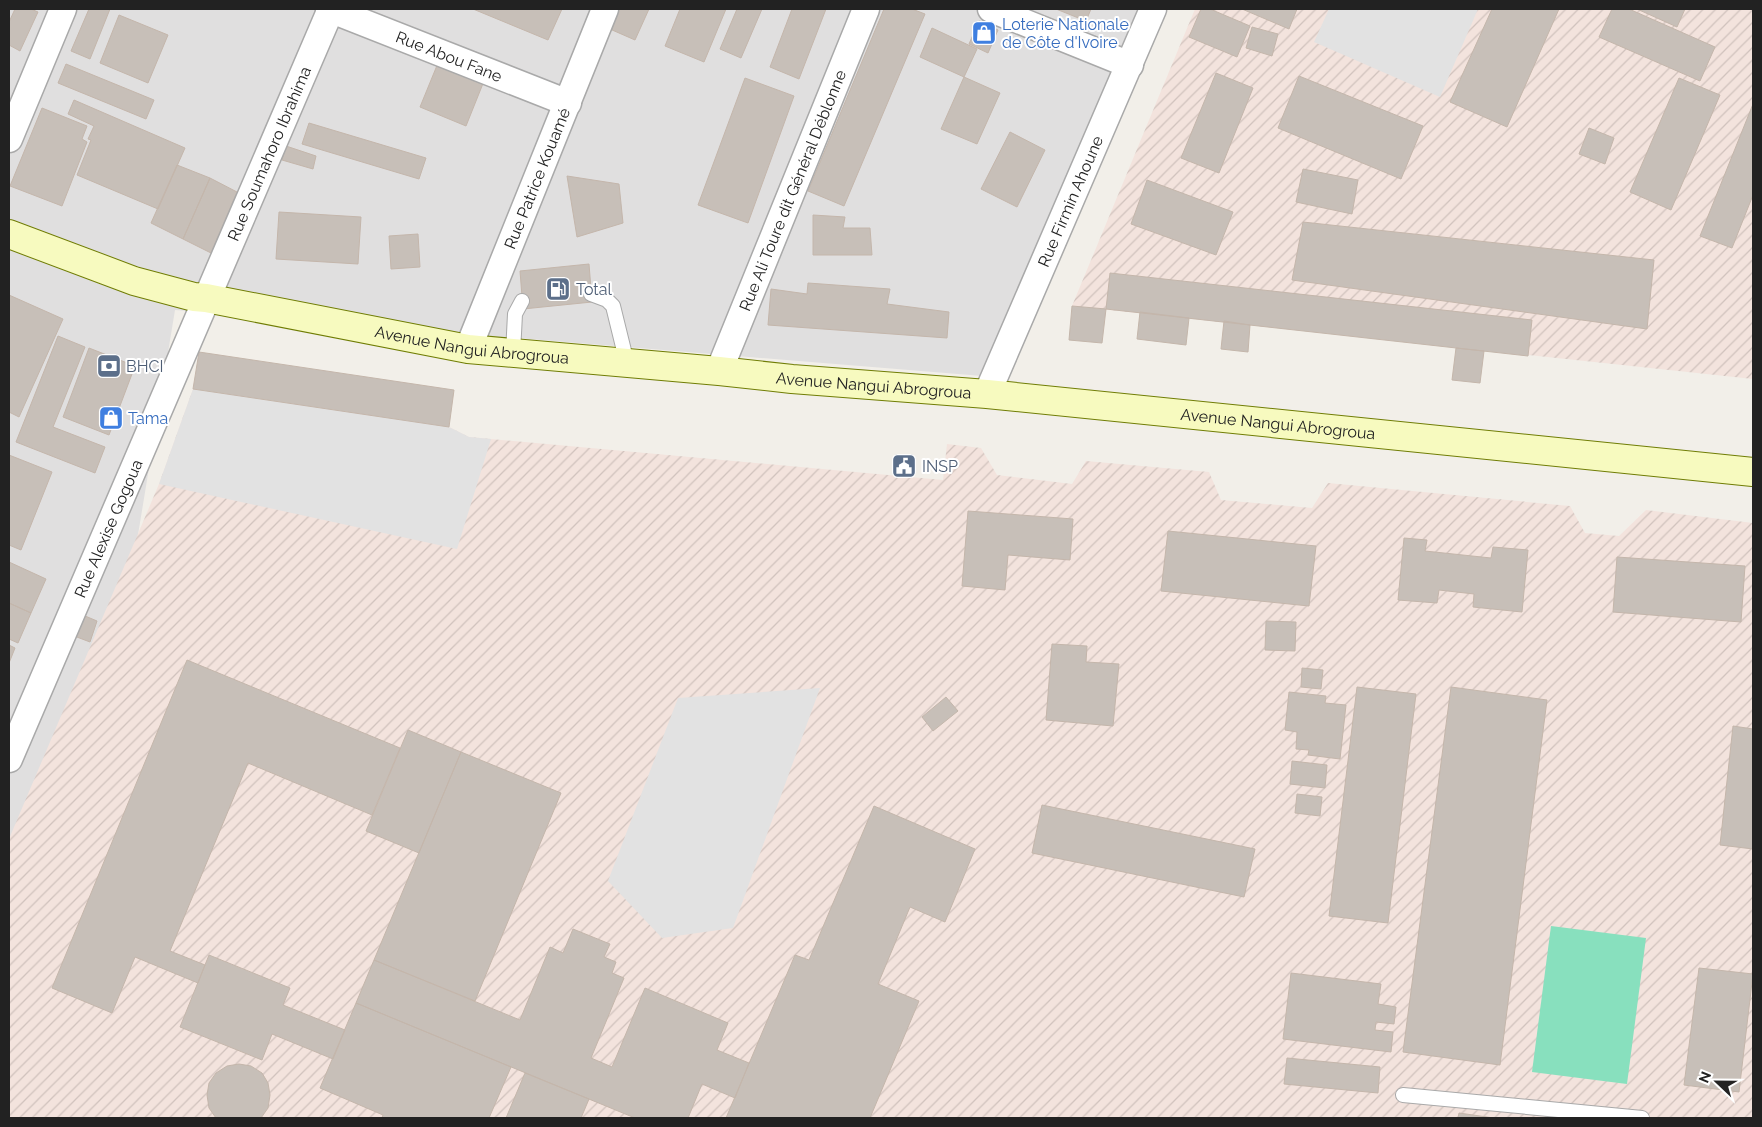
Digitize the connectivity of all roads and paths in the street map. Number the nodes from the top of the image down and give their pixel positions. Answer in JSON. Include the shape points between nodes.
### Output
{"nodes":[{"id":1,"x":63,"y":9,"type":"edge"},
{"id":2,"x":330,"y":9,"type":"edge"},
{"id":3,"x":606,"y":9,"type":"edge"},
{"id":4,"x":866,"y":9,"type":"edge"},
{"id":5,"x":991,"y":9,"type":"edge"},
{"id":6,"x":1153,"y":9,"type":"edge"},
{"id":7,"x":1130,"y":65,"type":"junction"},
{"id":8,"x":568,"y":103,"type":"junction"},
{"id":9,"x":9,"y":139,"type":"edge"},
{"id":10,"x":9,"y":234,"type":"edge"},
{"id":11,"x":591,"y":294,"type":"dead end"},
{"id":12,"x":206,"y":298,"type":"junction"},
{"id":13,"x":522,"y":300,"type":"dead end"},
{"id":14,"x":468,"y":349,"type":"junction"},
{"id":15,"x":513,"y":353,"type":"junction"},
{"id":16,"x":627,"y":363,"type":"junction"},
{"id":17,"x":719,"y":370,"type":"junction"},
{"id":18,"x":987,"y":394,"type":"junction"},
{"id":19,"x":1753,"y":472,"type":"edge"},
{"id":20,"x":9,"y":759,"type":"edge"},
{"id":21,"x":1403,"y":1095,"type":"dead end"},
{"id":22,"x":1642,"y":1118,"type":"edge"}],
"edges":[{"from":1,"to":9,"type":"street"},
{"from":2,"to":8,"type":"street","name":"Rue Abou Fane"},
{"from":2,"to":12,"type":"street","name":"Rue Soumahoro Ibrahima"},
{"from":3,"to":8,"type":"street","name":"Rue Patrice Kouamé"},
{"from":4,"to":17,"type":"street","name":"Rue Ali Toure dit Général Déblonne"},
{"from":5,"to":7,"type":"street"},
{"from":6,"to":7,"type":"street","name":"Rue Firmin Ahoune"},
{"from":7,"to":18,"type":"street","name":"Rue Firmin Ahoune"},
{"from":8,"to":14,"type":"street","name":"Rue Patrice Kouamé"},
{"from":10,"to":12,"type":"main road","name":"Avenue Nangui Abrogroua","via":[[134,281]]},
{"from":11,"to":16,"type":"lane","via":[[613,306]]},
{"from":12,"to":14,"type":"main road","name":"Avenue Nangui Abrogroua"},
{"from":12,"to":20,"type":"street","name":"Rue Alexise Gogoua"},
{"from":13,"to":15,"type":"lane","via":[[515,314]]},
{"from":14,"to":15,"type":"main road","name":"Avenue Nangui Abrogroua"},
{"from":15,"to":16,"type":"main road","name":"Avenue Nangui Abrogroua"},
{"from":16,"to":17,"type":"main road","name":"Avenue Nangui Abrogroua"},
{"from":17,"to":18,"type":"main road","name":"Avenue Nangui Abrogroua"},
{"from":18,"to":19,"type":"main road","name":"Avenue Nangui Abrogroua"},
{"from":21,"to":22,"type":"lane"}]}
